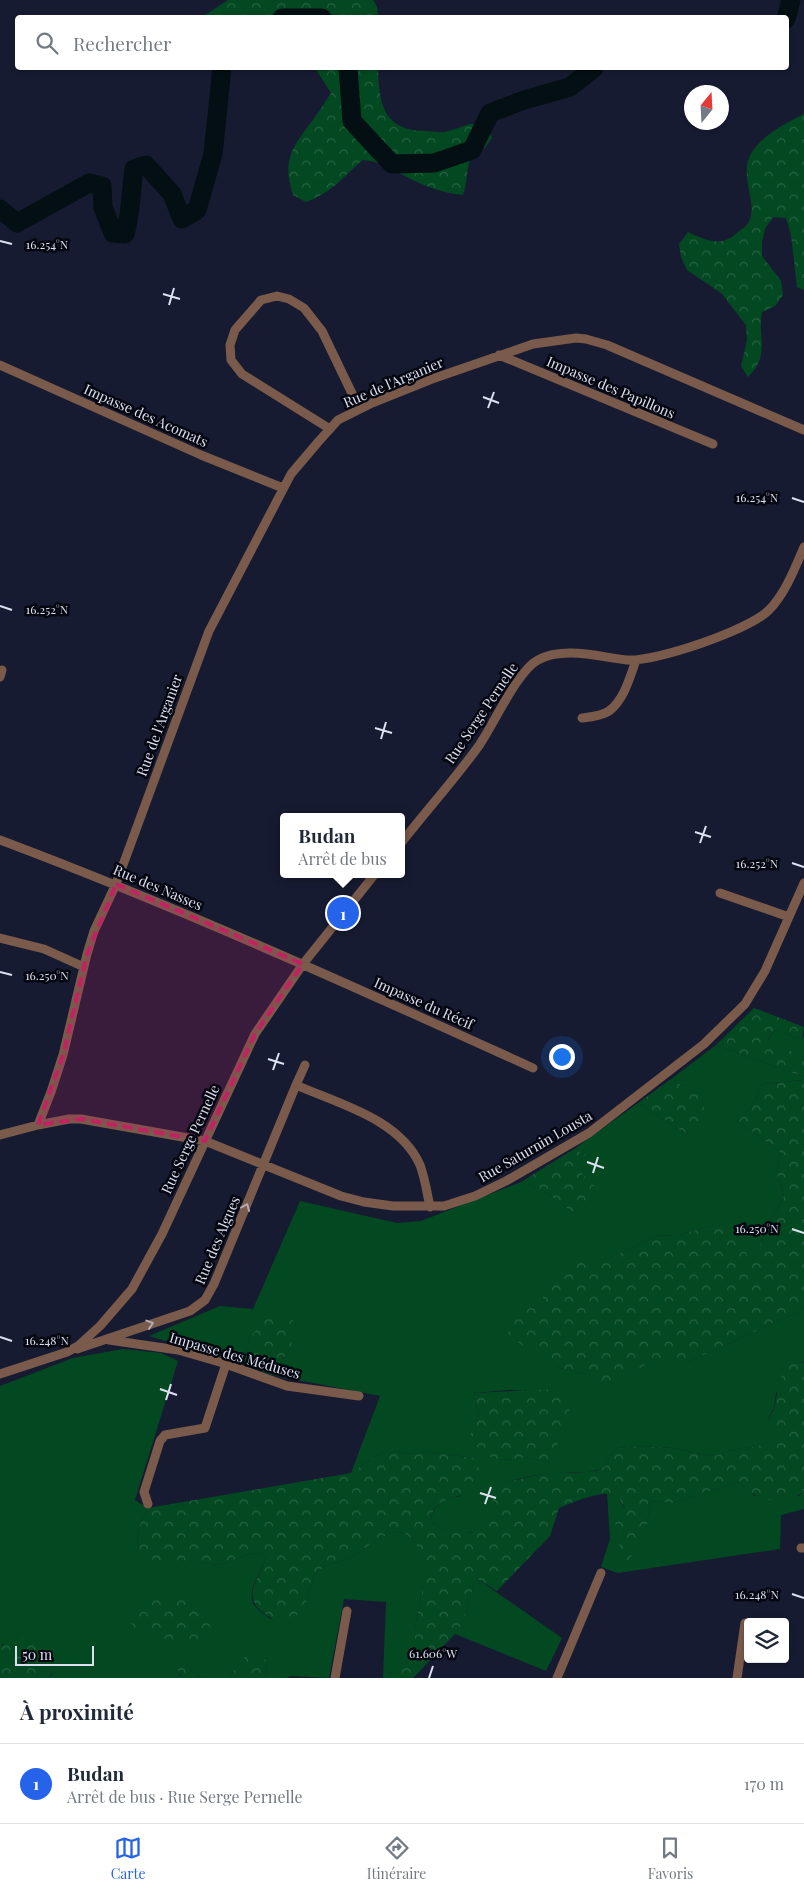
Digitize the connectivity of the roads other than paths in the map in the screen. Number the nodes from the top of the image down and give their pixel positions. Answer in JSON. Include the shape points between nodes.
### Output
{"nodes":[{"id":1,"x":499,"y":355,"type":"junction"},
{"id":2,"x":0,"y":365,"type":"edge"},
{"id":3,"x":360,"y":408,"type":"junction"},
{"id":4,"x":330,"y":429,"type":"junction"},
{"id":5,"x":804,"y":430,"type":"edge"},
{"id":6,"x":713,"y":444,"type":"dead end"},
{"id":7,"x":283,"y":488,"type":"junction"},
{"id":8,"x":804,"y":547,"type":"edge"},
{"id":9,"x":636,"y":660,"type":"junction"},
{"id":10,"x":582,"y":718,"type":"dead end"},
{"id":11,"x":405,"y":838,"type":"edge"},
{"id":12,"x":0,"y":840,"type":"edge"},
{"id":13,"x":372,"y":878,"type":"edge"},
{"id":14,"x":804,"y":883,"type":"edge"},
{"id":15,"x":116,"y":884,"type":"junction"},
{"id":16,"x":720,"y":893,"type":"dead end"},
{"id":17,"x":789,"y":917,"type":"junction"},
{"id":18,"x":0,"y":938,"type":"edge"},
{"id":19,"x":303,"y":964,"type":"junction"},
{"id":20,"x":84,"y":967,"type":"junction"},
{"id":21,"x":305,"y":1065,"type":"dead end"},
{"id":22,"x":533,"y":1068,"type":"dead end"},
{"id":23,"x":296,"y":1085,"type":"junction"},
{"id":24,"x":38,"y":1124,"type":"junction"},
{"id":25,"x":0,"y":1135,"type":"edge"},
{"id":26,"x":205,"y":1141,"type":"junction"},
{"id":27,"x":264,"y":1164,"type":"junction"},
{"id":28,"x":430,"y":1207,"type":"junction"},
{"id":29,"x":104,"y":1340,"type":"junction"},
{"id":30,"x":67,"y":1352,"type":"junction"},
{"id":31,"x":226,"y":1364,"type":"junction"},
{"id":32,"x":0,"y":1374,"type":"edge"},
{"id":33,"x":359,"y":1396,"type":"dead end"},
{"id":34,"x":148,"y":1504,"type":"dead end"},
{"id":35,"x":602,"y":1574,"type":"dead end"},
{"id":36,"x":347,"y":1611,"type":"dead end"},
{"id":37,"x":744,"y":1630,"type":"edge"},
{"id":38,"x":335,"y":1678,"type":"edge"},
{"id":39,"x":557,"y":1678,"type":"edge"},
{"id":40,"x":737,"y":1678,"type":"edge"}],
"edges":[{"from":1,"to":3,"type":"street","name":"Rue de l'Arganier"},
{"from":1,"to":5,"type":"street","name":"Rue de l'Arganier","via":[[532,344],[586,338]]},
{"from":1,"to":6,"type":"street","name":"Impasse des Papillons"},
{"from":2,"to":7,"type":"street","name":"Impasse des Acomats","via":[[200,455]]},
{"from":3,"to":4,"type":"street","name":"Rue de l'Arganier","via":[[338,420]]},
{"from":3,"to":4,"type":"street","via":[[322,331],[304,308],[278,296],[261,300],[235,330],[230,345],[231,360],[242,374]]},
{"from":4,"to":7,"type":"street","name":"Rue de l'Arganier"},
{"from":7,"to":15,"type":"street","name":"Rue de l'Arganier","via":[[209,632]]},
{"from":8,"to":9,"type":"street","name":"Rue Serge Pernelle","via":[[780,594],[761,616],[703,643]]},
{"from":9,"to":10,"type":"street","via":[[618,703],[607,712]]},
{"from":9,"to":11,"type":"street","name":"Rue Serge Pernelle","via":[[560,653],[533,663],[479,745]]},
{"from":12,"to":15,"type":"street","name":"Rue des Nasses"},
{"from":13,"to":19,"type":"street","name":"Rue Serge Pernelle"},
{"from":14,"to":17,"type":"street","name":"Rue Saturnin Lousta"},
{"from":15,"to":19,"type":"street","name":"Rue des Nasses"},
{"from":15,"to":20,"type":"street","name":"Rue de l'Arganier","via":[[94,931]]},
{"from":16,"to":17,"type":"street"},
{"from":17,"to":28,"type":"street","name":"Rue Saturnin Lousta","via":[[765,971],[745,1004],[704,1044],[589,1133],[506,1181],[457,1202]]},
{"from":18,"to":20,"type":"street","via":[[44,949]]},
{"from":19,"to":22,"type":"street","name":"Impasse du Récif"},
{"from":19,"to":26,"type":"street","name":"Rue Serge Pernelle","via":[[255,1034]]},
{"from":20,"to":24,"type":"street","name":"Rue de l'Arganier","via":[[63,1054]]},
{"from":21,"to":23,"type":"street","name":"Rue des Algues"},
{"from":23,"to":27,"type":"street","name":"Rue des Algues"},
{"from":23,"to":28,"type":"street","via":[[366,1115],[395,1132],[420,1165]]},
{"from":24,"to":25,"type":"street","name":"Rue Saturnin Lousta"},
{"from":24,"to":26,"type":"street","name":"Rue Saturnin Lousta","via":[[80,1120]]},
{"from":26,"to":27,"type":"street","name":"Rue Saturnin Lousta"},
{"from":26,"to":30,"type":"street","name":"Rue Serge Pernelle","via":[[135,1284],[100,1326]]},
{"from":27,"to":28,"type":"street","name":"Rue Saturnin Lousta","via":[[353,1200]]},
{"from":29,"to":27,"type":"street","name":"Rue des Algues","one_way":true,"via":[[181,1315],[205,1300]]},
{"from":29,"to":30,"type":"street","name":"Rue des Algues"},
{"from":29,"to":31,"type":"street","name":"Impasse des Méduses","via":[[178,1350]]},
{"from":30,"to":32,"type":"street","name":"Rue Serge Pernelle"},
{"from":31,"to":33,"type":"street","name":"Impasse des Méduses","via":[[287,1386]]},
{"from":31,"to":34,"type":"street","via":[[205,1428],[165,1435],[160,1441],[144,1492]]},
{"from":35,"to":39,"type":"street"},
{"from":36,"to":38,"type":"street"},
{"from":37,"to":40,"type":"street"}]}
